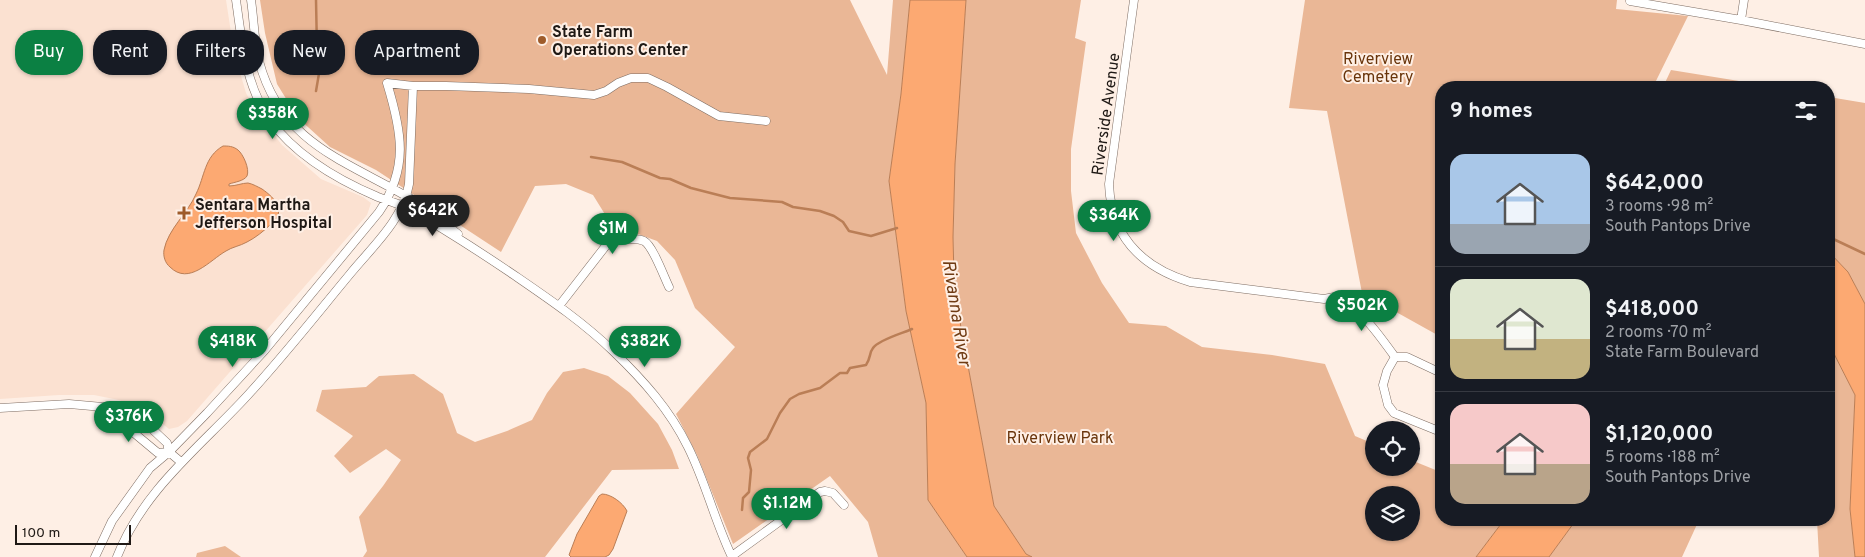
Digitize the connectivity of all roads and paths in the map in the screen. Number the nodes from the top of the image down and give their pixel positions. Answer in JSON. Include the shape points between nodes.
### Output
{"nodes":[{"id":1,"x":236,"y":0,"type":"edge"},
{"id":2,"x":251,"y":0,"type":"edge"},
{"id":3,"x":1134,"y":0,"type":"edge"},
{"id":4,"x":1744,"y":0,"type":"edge"},
{"id":5,"x":1630,"y":1,"type":"edge"},
{"id":6,"x":1741,"y":20,"type":"junction"},
{"id":7,"x":1865,"y":44,"type":"edge"},
{"id":8,"x":413,"y":86,"type":"junction"},
{"id":9,"x":766,"y":121,"type":"dead end"},
{"id":10,"x":393,"y":189,"type":"junction"},
{"id":11,"x":406,"y":196,"type":"junction"},
{"id":12,"x":387,"y":200,"type":"junction"},
{"id":13,"x":403,"y":206,"type":"junction"},
{"id":14,"x":474,"y":248,"type":"junction"},
{"id":15,"x":669,"y":287,"type":"dead end"},
{"id":16,"x":559,"y":306,"type":"junction"},
{"id":17,"x":1395,"y":357,"type":"junction"},
{"id":18,"x":1435,"y":370,"type":"edge"},
{"id":19,"x":0,"y":408,"type":"edge"},
{"id":20,"x":98,"y":408,"type":"junction"},
{"id":21,"x":1435,"y":430,"type":"edge"},
{"id":22,"x":169,"y":452,"type":"junction"},
{"id":23,"x":181,"y":462,"type":"junction"},
{"id":24,"x":844,"y":506,"type":"dead end"},
{"id":25,"x":95,"y":557,"type":"edge"},
{"id":26,"x":117,"y":557,"type":"edge"},
{"id":27,"x":732,"y":557,"type":"edge"}],
"edges":[{"from":1,"to":12,"type":"street","via":[[245,62],[270,120],[305,156],[355,186]]},
{"from":2,"to":10,"type":"street","via":[[259,60],[282,112],[326,153]]},
{"from":3,"to":17,"type":"street","name":"Riverside Avenue","via":[[1109,184],[1112,210],[1124,236],[1153,266],[1190,282],[1317,299],[1339,296],[1358,310]]},
{"from":4,"to":6,"type":"street"},
{"from":5,"to":6,"type":"street"},
{"from":6,"to":7,"type":"street"},
{"from":8,"to":9,"type":"street","via":[[529,89],[594,95],[631,78],[648,78],[719,116]]},
{"from":8,"to":10,"type":"street","via":[[387,83],[400,134]]},
{"from":8,"to":11,"type":"street","via":[[412,147]]},
{"from":10,"to":11,"type":"street"},
{"from":10,"to":12,"type":"street"},
{"from":11,"to":13,"type":"street"},
{"from":11,"to":14,"type":"street"},
{"from":12,"to":13,"type":"street"},
{"from":12,"to":22,"type":"street","via":[[265,350]]},
{"from":13,"to":14,"type":"street"},
{"from":13,"to":23,"type":"street","via":[[278,360]]},
{"from":14,"to":16,"type":"street"},
{"from":15,"to":16,"type":"street","via":[[648,244],[638,240],[614,242],[608,244]]},
{"from":16,"to":27,"type":"street","via":[[612,350],[666,410],[689,448]]},
{"from":17,"to":18,"type":"street","via":[[1407,357]]},
{"from":17,"to":21,"type":"street","via":[[1383,385],[1388,404],[1394,413]]},
{"from":19,"to":20,"type":"street","via":[[70,404]]},
{"from":20,"to":22,"type":"street","via":[[158,452]]},
{"from":20,"to":22,"type":"street","via":[[114,408],[151,428],[167,443]]},
{"from":22,"to":23,"type":"street"},
{"from":22,"to":25,"type":"street","via":[[150,468],[119,509]]},
{"from":23,"to":26,"type":"street","via":[[140,514]]},
{"from":24,"to":27,"type":"street","via":[[834,493],[820,492]]}]}
